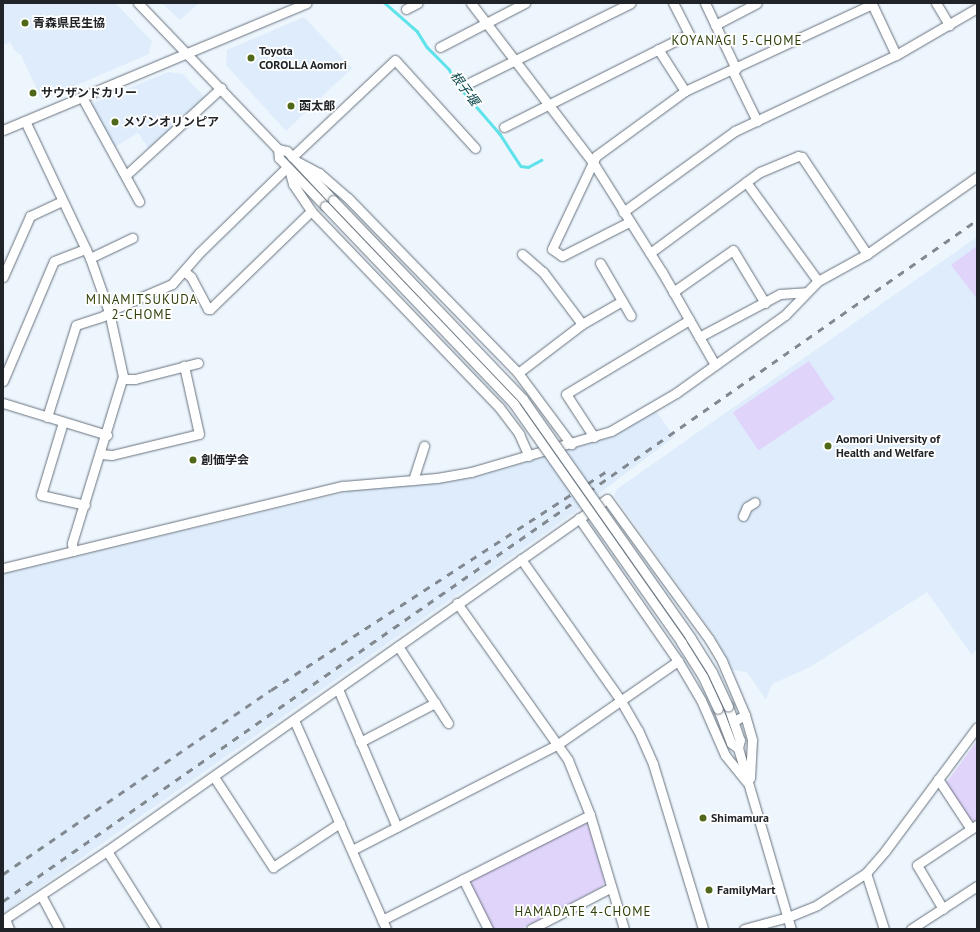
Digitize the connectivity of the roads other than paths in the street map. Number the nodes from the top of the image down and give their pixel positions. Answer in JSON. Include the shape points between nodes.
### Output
{"nodes":[{"id":1,"x":138,"y":3,"type":"edge"},
{"id":2,"x":307,"y":3,"type":"edge"},
{"id":3,"x":418,"y":3,"type":"edge"},
{"id":4,"x":471,"y":3,"type":"edge"},
{"id":5,"x":525,"y":3,"type":"edge"},
{"id":6,"x":631,"y":3,"type":"edge"},
{"id":7,"x":673,"y":3,"type":"edge"},
{"id":8,"x":704,"y":3,"type":"edge"},
{"id":9,"x":757,"y":3,"type":"edge"},
{"id":10,"x":936,"y":3,"type":"edge"},
{"id":11,"x":977,"y":8,"type":"edge"},
{"id":12,"x":406,"y":9,"type":"dead end"},
{"id":13,"x":485,"y":23,"type":"junction"},
{"id":14,"x":715,"y":25,"type":"junction"},
{"id":15,"x":949,"y":25,"type":"junction"},
{"id":16,"x":440,"y":47,"type":"dead end"},
{"id":17,"x":658,"y":49,"type":"junction"},
{"id":18,"x":187,"y":53,"type":"junction"},
{"id":19,"x":896,"y":55,"type":"junction"},
{"id":20,"x":514,"y":63,"type":"junction"},
{"id":21,"x":734,"y":70,"type":"junction"},
{"id":22,"x":471,"y":82,"type":"dead end"},
{"id":23,"x":221,"y":88,"type":"junction"},
{"id":24,"x":685,"y":91,"type":"junction"},
{"id":25,"x":82,"y":97,"type":"junction"},
{"id":26,"x":548,"y":104,"type":"junction"},
{"id":27,"x":25,"y":121,"type":"junction"},
{"id":28,"x":757,"y":121,"type":"junction"},
{"id":29,"x":504,"y":127,"type":"dead end"},
{"id":30,"x":3,"y":130,"type":"edge"},
{"id":31,"x":475,"y":148,"type":"dead end"},
{"id":32,"x":278,"y":149,"type":"junction"},
{"id":33,"x":295,"y":160,"type":"junction"},
{"id":34,"x":592,"y":161,"type":"junction"},
{"id":35,"x":288,"y":168,"type":"junction"},
{"id":36,"x":126,"y":175,"type":"junction"},
{"id":37,"x":977,"y":177,"type":"edge"},
{"id":38,"x":746,"y":182,"type":"junction"},
{"id":39,"x":62,"y":201,"type":"junction"},
{"id":40,"x":139,"y":201,"type":"dead end"},
{"id":41,"x":311,"y":212,"type":"junction"},
{"id":42,"x":623,"y":212,"type":"junction"},
{"id":43,"x":629,"y":222,"type":"junction"},
{"id":44,"x":132,"y":238,"type":"dead end"},
{"id":45,"x":650,"y":253,"type":"junction"},
{"id":46,"x":88,"y":254,"type":"junction"},
{"id":47,"x":522,"y":254,"type":"dead end"},
{"id":48,"x":867,"y":254,"type":"junction"},
{"id":49,"x":600,"y":263,"type":"dead end"},
{"id":50,"x":184,"y":271,"type":"junction"},
{"id":51,"x":3,"y":277,"type":"edge"},
{"id":52,"x":818,"y":281,"type":"junction"},
{"id":53,"x":673,"y":292,"type":"junction"},
{"id":54,"x":806,"y":292,"type":"junction"},
{"id":55,"x":622,"y":301,"type":"junction"},
{"id":56,"x":764,"y":302,"type":"junction"},
{"id":57,"x":109,"y":312,"type":"junction"},
{"id":58,"x":631,"y":316,"type":"dead end"},
{"id":59,"x":689,"y":320,"type":"junction"},
{"id":60,"x":582,"y":324,"type":"junction"},
{"id":61,"x":699,"y":337,"type":"junction"},
{"id":62,"x":198,"y":363,"type":"dead end"},
{"id":63,"x":715,"y":365,"type":"junction"},
{"id":64,"x":184,"y":366,"type":"junction"},
{"id":65,"x":518,"y":372,"type":"junction"},
{"id":66,"x":124,"y":379,"type":"junction"},
{"id":67,"x":3,"y":381,"type":"edge"},
{"id":68,"x":3,"y":403,"type":"edge"},
{"id":69,"x":47,"y":417,"type":"junction"},
{"id":70,"x":63,"y":422,"type":"junction"},
{"id":71,"x":107,"y":435,"type":"junction"},
{"id":72,"x":594,"y":437,"type":"junction"},
{"id":73,"x":571,"y":444,"type":"junction"},
{"id":74,"x":424,"y":446,"type":"dead end"},
{"id":75,"x":101,"y":454,"type":"junction"},
{"id":76,"x":529,"y":456,"type":"junction"},
{"id":77,"x":413,"y":480,"type":"junction"},
{"id":78,"x":755,"y":502,"type":"dead end"},
{"id":79,"x":85,"y":504,"type":"junction"},
{"id":80,"x":743,"y":516,"type":"dead end"},
{"id":81,"x":579,"y":518,"type":"junction"},
{"id":82,"x":73,"y":551,"type":"junction"},
{"id":83,"x":521,"y":559,"type":"junction"},
{"id":84,"x":3,"y":568,"type":"edge"},
{"id":85,"x":457,"y":603,"type":"junction"},
{"id":86,"x":398,"y":646,"type":"junction"},
{"id":87,"x":678,"y":661,"type":"junction"},
{"id":88,"x":338,"y":689,"type":"junction"},
{"id":89,"x":621,"y":701,"type":"junction"},
{"id":90,"x":435,"y":703,"type":"junction"},
{"id":91,"x":745,"y":715,"type":"junction"},
{"id":92,"x":294,"y":720,"type":"junction"},
{"id":93,"x":734,"y":721,"type":"junction"},
{"id":94,"x":448,"y":722,"type":"dead end"},
{"id":95,"x":977,"y":727,"type":"edge"},
{"id":96,"x":360,"y":742,"type":"junction"},
{"id":97,"x":558,"y":744,"type":"junction"},
{"id":98,"x":738,"y":748,"type":"junction"},
{"id":99,"x":214,"y":776,"type":"junction"},
{"id":100,"x":938,"y":779,"type":"junction"},
{"id":101,"x":749,"y":785,"type":"junction"},
{"id":102,"x":590,"y":815,"type":"junction"},
{"id":103,"x":340,"y":823,"type":"junction"},
{"id":104,"x":397,"y":827,"type":"junction"},
{"id":105,"x":974,"y":827,"type":"edge"},
{"id":106,"x":352,"y":850,"type":"junction"},
{"id":107,"x":107,"y":851,"type":"junction"},
{"id":108,"x":866,"y":872,"type":"junction"},
{"id":109,"x":463,"y":879,"type":"junction"},
{"id":110,"x":977,"y":886,"type":"edge"},
{"id":111,"x":610,"y":888,"type":"junction"},
{"id":112,"x":41,"y":895,"type":"junction"},
{"id":113,"x":943,"y":909,"type":"junction"},
{"id":114,"x":788,"y":917,"type":"junction"},
{"id":115,"x":4,"y":920,"type":"edge"},
{"id":116,"x":382,"y":920,"type":"junction"},
{"id":117,"x":9,"y":929,"type":"edge"},
{"id":118,"x":59,"y":929,"type":"edge"},
{"id":119,"x":156,"y":929,"type":"edge"},
{"id":120,"x":386,"y":929,"type":"edge"},
{"id":121,"x":488,"y":929,"type":"edge"},
{"id":122,"x":531,"y":929,"type":"edge"},
{"id":123,"x":624,"y":929,"type":"edge"},
{"id":124,"x":703,"y":929,"type":"edge"},
{"id":125,"x":744,"y":929,"type":"edge"},
{"id":126,"x":791,"y":929,"type":"edge"},
{"id":127,"x":884,"y":929,"type":"edge"},
{"id":128,"x":911,"y":929,"type":"edge"}],
"edges":[{"from":1,"to":18,"type":"street"},
{"from":2,"to":18,"type":"street"},
{"from":3,"to":12,"type":"street"},
{"from":4,"to":13,"type":"street"},
{"from":5,"to":13,"type":"street"},
{"from":6,"to":20,"type":"street"},
{"from":7,"to":17,"type":"street","via":[[689,34]]},
{"from":8,"to":14,"type":"street"},
{"from":9,"to":14,"type":"street"},
{"from":10,"to":15,"type":"street"},
{"from":11,"to":15,"type":"street"},
{"from":13,"to":16,"type":"street"},
{"from":13,"to":20,"type":"street"},
{"from":14,"to":21,"type":"street"},
{"from":15,"to":19,"type":"street"},
{"from":17,"to":24,"type":"street"},
{"from":17,"to":26,"type":"street"},
{"from":18,"to":23,"type":"street"},
{"from":18,"to":25,"type":"street"},
{"from":19,"to":21,"type":"street","via":[[872,4]]},
{"from":19,"to":28,"type":"street"},
{"from":20,"to":22,"type":"street"},
{"from":20,"to":26,"type":"street"},
{"from":21,"to":24,"type":"street"},
{"from":21,"to":28,"type":"street"},
{"from":23,"to":32,"type":"street"},
{"from":23,"to":36,"type":"street"},
{"from":24,"to":34,"type":"street"},
{"from":25,"to":27,"type":"street"},
{"from":25,"to":36,"type":"street"},
{"from":26,"to":29,"type":"street"},
{"from":26,"to":34,"type":"street"},
{"from":27,"to":30,"type":"street"},
{"from":27,"to":39,"type":"street"},
{"from":28,"to":42,"type":"street","via":[[735,131]]},
{"from":31,"to":33,"type":"street","via":[[395,60]]},
{"from":32,"to":33,"type":"street","via":[[287,151]]},
{"from":32,"to":35,"type":"street","via":[[279,158]]},
{"from":33,"to":65,"type":"street","via":[[319,173],[348,198]]},
{"from":33,"to":93,"type":"street","bridge":true,"via":[[523,399],[686,630],[712,672]]},
{"from":34,"to":42,"type":"street"},
{"from":34,"to":43,"type":"street","via":[[552,249],[562,256]]},
{"from":35,"to":41,"type":"street","via":[[293,184]]},
{"from":35,"to":50,"type":"street"},
{"from":35,"to":98,"type":"street","bridge":true,"via":[[514,404],[682,642],[703,677],[731,743]]},
{"from":36,"to":40,"type":"street"},
{"from":37,"to":48,"type":"street"},
{"from":38,"to":45,"type":"street"},
{"from":38,"to":48,"type":"street","via":[[764,169],[794,156],[802,157]]},
{"from":38,"to":52,"type":"street"},
{"from":39,"to":46,"type":"street"},
{"from":39,"to":51,"type":"street","via":[[30,216]]},
{"from":41,"to":50,"type":"street","via":[[210,309],[191,277]]},
{"from":41,"to":76,"type":"street","via":[[499,407],[519,434]]},
{"from":42,"to":43,"type":"street"},
{"from":43,"to":45,"type":"street"},
{"from":44,"to":46,"type":"street"},
{"from":45,"to":53,"type":"street"},
{"from":46,"to":57,"type":"street"},
{"from":46,"to":67,"type":"street","via":[[54,261]]},
{"from":47,"to":60,"type":"street","via":[[542,272]]},
{"from":48,"to":52,"type":"street"},
{"from":49,"to":55,"type":"street"},
{"from":50,"to":57,"type":"street","via":[[168,287]]},
{"from":52,"to":54,"type":"street"},
{"from":53,"to":56,"type":"street","via":[[733,250]]},
{"from":53,"to":59,"type":"street"},
{"from":54,"to":56,"type":"street","via":[[790,292]]},
{"from":54,"to":63,"type":"street","via":[[785,315]]},
{"from":55,"to":58,"type":"street"},
{"from":55,"to":60,"type":"street"},
{"from":56,"to":61,"type":"street"},
{"from":57,"to":66,"type":"street"},
{"from":57,"to":69,"type":"street","via":[[76,325]]},
{"from":59,"to":61,"type":"street"},
{"from":59,"to":72,"type":"street","via":[[566,394]]},
{"from":60,"to":65,"type":"street"},
{"from":61,"to":63,"type":"street"},
{"from":62,"to":64,"type":"street"},
{"from":63,"to":72,"type":"street","via":[[628,422]]},
{"from":64,"to":66,"type":"street","via":[[135,379]]},
{"from":64,"to":75,"type":"street","via":[[200,434],[112,455]]},
{"from":65,"to":73,"type":"street"},
{"from":66,"to":71,"type":"street"},
{"from":68,"to":69,"type":"street"},
{"from":69,"to":70,"type":"street"},
{"from":70,"to":71,"type":"street"},
{"from":70,"to":79,"type":"street","via":[[41,494]]},
{"from":71,"to":75,"type":"street"},
{"from":72,"to":73,"type":"street"},
{"from":73,"to":76,"type":"street"},
{"from":74,"to":77,"type":"street"},
{"from":75,"to":79,"type":"street"},
{"from":76,"to":77,"type":"street","via":[[471,472]]},
{"from":77,"to":82,"type":"street","via":[[343,486]]},
{"from":78,"to":80,"type":"street","via":[[747,507]]},
{"from":79,"to":82,"type":"street","via":[[72,543]]},
{"from":81,"to":83,"type":"street"},
{"from":81,"to":87,"type":"street"},
{"from":81,"to":91,"type":"street","via":[[607,499],[709,638],[722,661]]},
{"from":82,"to":84,"type":"street"},
{"from":83,"to":85,"type":"street"},
{"from":83,"to":89,"type":"street"},
{"from":85,"to":86,"type":"street"},
{"from":85,"to":97,"type":"street"},
{"from":86,"to":88,"type":"street"},
{"from":86,"to":90,"type":"street"},
{"from":87,"to":89,"type":"street"},
{"from":87,"to":101,"type":"street","via":[[701,700],[725,755]]},
{"from":88,"to":92,"type":"street"},
{"from":88,"to":96,"type":"street"},
{"from":89,"to":97,"type":"street"},
{"from":89,"to":124,"type":"street","via":[[653,764]]},
{"from":90,"to":94,"type":"street"},
{"from":90,"to":96,"type":"street"},
{"from":91,"to":93,"type":"street"},
{"from":91,"to":101,"type":"street","via":[[752,740]]},
{"from":92,"to":99,"type":"street"},
{"from":92,"to":103,"type":"street"},
{"from":93,"to":98,"type":"street","via":[[740,740]]},
{"from":95,"to":100,"type":"street"},
{"from":96,"to":104,"type":"street"},
{"from":97,"to":102,"type":"street","via":[[576,777]]},
{"from":97,"to":104,"type":"street"},
{"from":98,"to":101,"type":"street"},
{"from":99,"to":103,"type":"street","via":[[273,867]]},
{"from":99,"to":107,"type":"street"},
{"from":100,"to":105,"type":"street"},
{"from":100,"to":108,"type":"street","via":[[885,851]]},
{"from":101,"to":114,"type":"street"},
{"from":102,"to":109,"type":"street"},
{"from":102,"to":111,"type":"street"},
{"from":103,"to":106,"type":"street"},
{"from":104,"to":106,"type":"street"},
{"from":105,"to":113,"type":"street","via":[[917,865]]},
{"from":106,"to":116,"type":"street"},
{"from":107,"to":112,"type":"street"},
{"from":107,"to":119,"type":"street"},
{"from":108,"to":114,"type":"street","via":[[832,897]]},
{"from":108,"to":127,"type":"street"},
{"from":109,"to":116,"type":"street"},
{"from":109,"to":121,"type":"street"},
{"from":110,"to":113,"type":"street"},
{"from":111,"to":122,"type":"street"},
{"from":111,"to":123,"type":"street"},
{"from":112,"to":115,"type":"street"},
{"from":112,"to":118,"type":"street"},
{"from":113,"to":128,"type":"street"},
{"from":114,"to":125,"type":"street"},
{"from":114,"to":126,"type":"street"},
{"from":115,"to":117,"type":"street"},
{"from":116,"to":120,"type":"street"}]}
